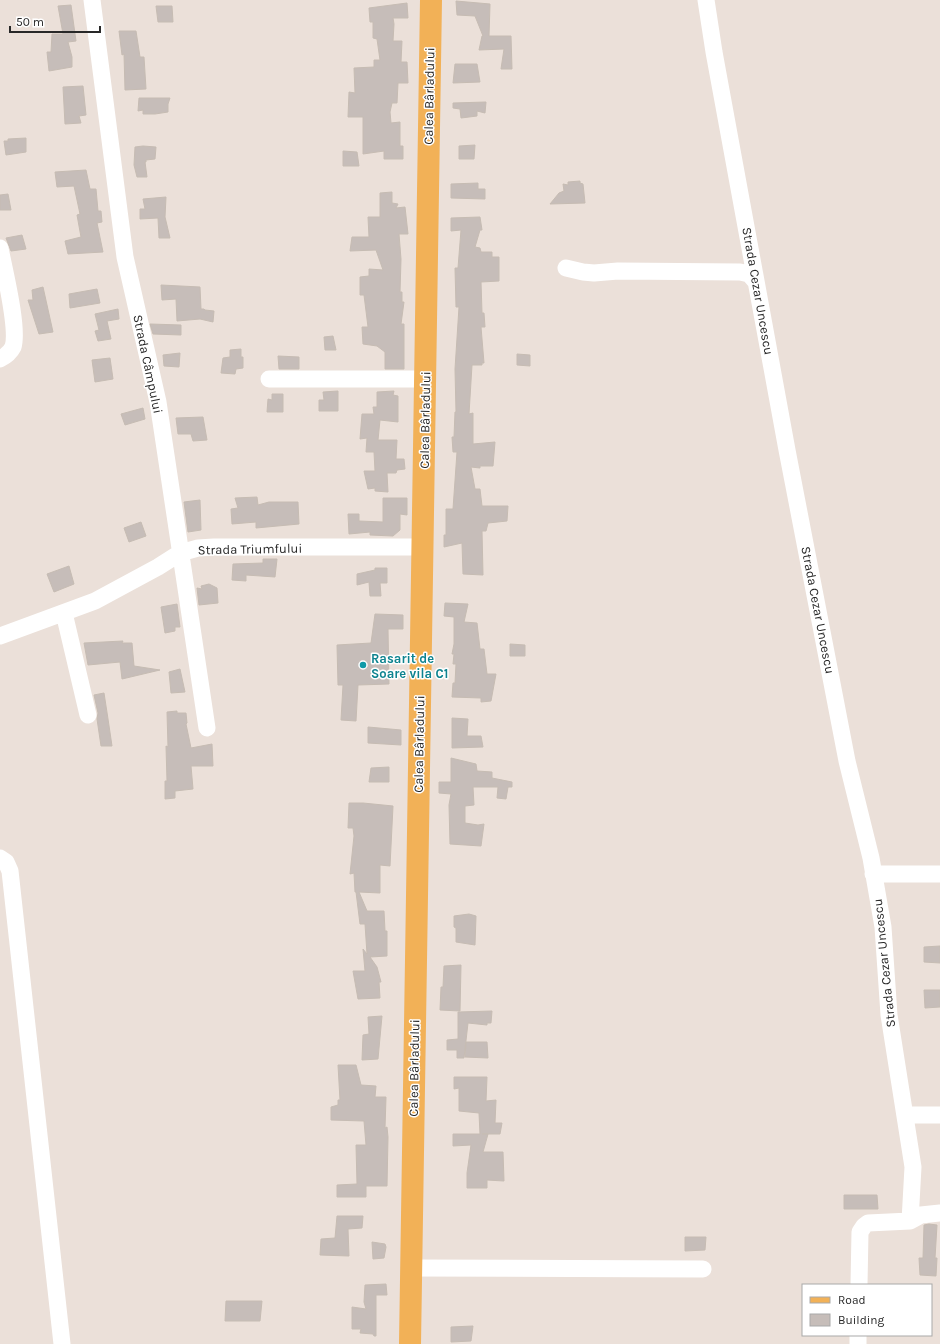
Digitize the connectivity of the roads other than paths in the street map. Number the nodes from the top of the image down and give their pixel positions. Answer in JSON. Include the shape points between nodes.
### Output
{"nodes":[{"id":1,"x":92,"y":0,"type":"edge"},
{"id":2,"x":431,"y":0,"type":"edge"},
{"id":3,"x":706,"y":0,"type":"edge"},
{"id":4,"x":0,"y":248,"type":"edge"},
{"id":5,"x":566,"y":268,"type":"dead end"},
{"id":6,"x":756,"y":282,"type":"junction"},
{"id":7,"x":0,"y":359,"type":"edge"},
{"id":8,"x":425,"y":379,"type":"junction"},
{"id":9,"x":269,"y":380,"type":"dead end"},
{"id":10,"x":423,"y":547,"type":"junction"},
{"id":11,"x":180,"y":553,"type":"junction"},
{"id":12,"x":64,"y":613,"type":"junction"},
{"id":13,"x":0,"y":636,"type":"edge"},
{"id":14,"x":88,"y":715,"type":"dead end"},
{"id":15,"x":207,"y":728,"type":"dead end"},
{"id":16,"x":0,"y":858,"type":"edge"},
{"id":17,"x":874,"y":874,"type":"junction"},
{"id":18,"x":940,"y":874,"type":"edge"},
{"id":19,"x":905,"y":1115,"type":"junction"},
{"id":20,"x":940,"y":1115,"type":"edge"},
{"id":21,"x":940,"y":1213,"type":"edge"},
{"id":22,"x":910,"y":1221,"type":"junction"},
{"id":23,"x":411,"y":1268,"type":"junction"},
{"id":24,"x":704,"y":1270,"type":"dead end"},
{"id":25,"x":859,"y":1284,"type":"edge"},
{"id":26,"x":62,"y":1344,"type":"edge"},
{"id":27,"x":410,"y":1344,"type":"edge"}],
"edges":[{"from":1,"to":11,"type":"street","name":"Strada Câmpului","via":[[125,257],[158,402]]},
{"from":2,"to":8,"type":"main road","name":"Calea Bârladului"},
{"from":3,"to":6,"type":"street","name":"Strada Cezar Uncescu"},
{"from":4,"to":7,"type":"street","via":[[15,339],[8,355]]},
{"from":5,"to":6,"type":"street","via":[[594,273],[740,272],[749,274]]},
{"from":6,"to":17,"type":"street","name":"Strada Cezar Uncescu","via":[[844,745]]},
{"from":8,"to":9,"type":"street"},
{"from":8,"to":10,"type":"main road","name":"Calea Bârladului"},
{"from":10,"to":11,"type":"street","name":"Strada Triumfului","via":[[214,547]]},
{"from":10,"to":23,"type":"main road","name":"Calea Bârladului"},
{"from":11,"to":12,"type":"street","name":"Strada Triumfului","via":[[95,601]]},
{"from":11,"to":15,"type":"street","name":"Strada Câmpului"},
{"from":12,"to":13,"type":"street","name":"Strada Triumfului"},
{"from":12,"to":14,"type":"street"},
{"from":16,"to":26,"type":"street","via":[[6,862],[10,871]]},
{"from":17,"to":18,"type":"street"},
{"from":17,"to":19,"type":"street","name":"Strada Cezar Uncescu","via":[[883,927],[889,1015]]},
{"from":19,"to":20,"type":"street"},
{"from":19,"to":22,"type":"street","name":"Strada Cezar Uncescu","via":[[913,1167]]},
{"from":21,"to":22,"type":"street","via":[[921,1215]]},
{"from":22,"to":25,"type":"street","via":[[875,1222],[864,1226],[860,1232]]},
{"from":23,"to":24,"type":"street"},
{"from":23,"to":27,"type":"main road","name":"Calea Bârladului"}]}
